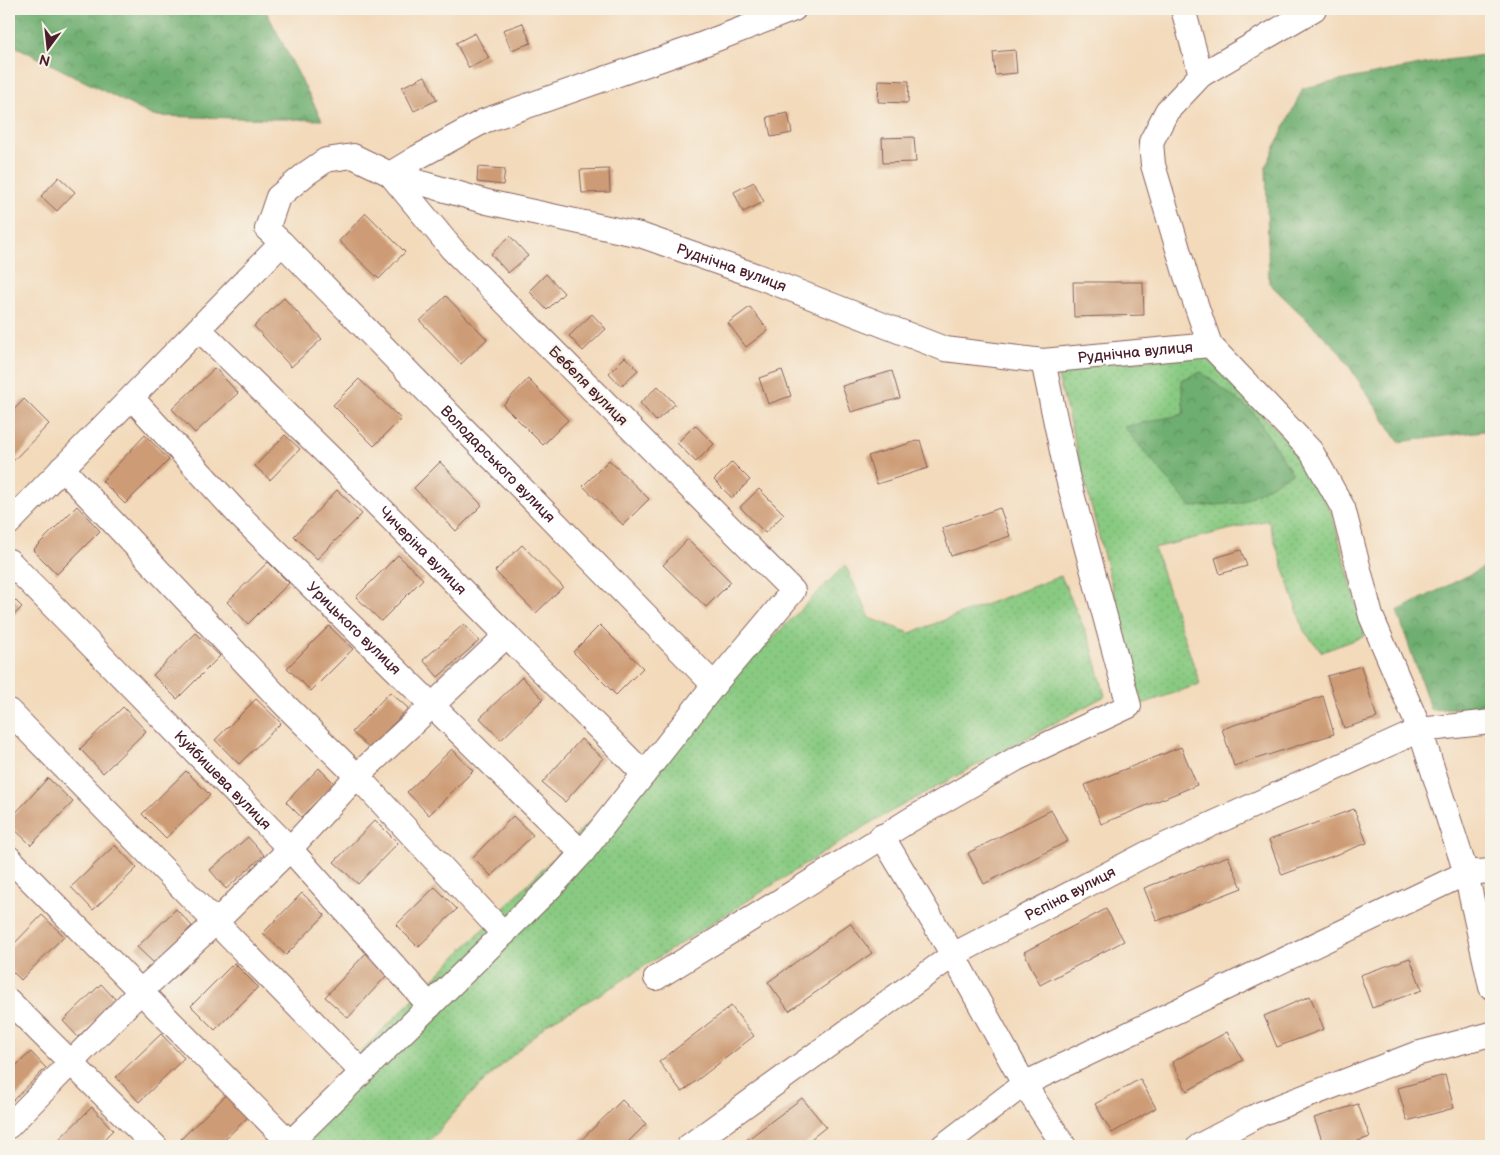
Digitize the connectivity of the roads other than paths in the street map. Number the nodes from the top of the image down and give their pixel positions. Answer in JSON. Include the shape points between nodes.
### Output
{"nodes":[{"id":1,"x":794,"y":9,"type":"edge"},
{"id":2,"x":1183,"y":9,"type":"edge"},
{"id":3,"x":1314,"y":9,"type":"edge"},
{"id":4,"x":1200,"y":75,"type":"junction"},
{"id":5,"x":390,"y":174,"type":"junction"},
{"id":6,"x":282,"y":242,"type":"junction"},
{"id":7,"x":199,"y":329,"type":"junction"},
{"id":8,"x":1210,"y":345,"type":"junction"},
{"id":9,"x":1044,"y":361,"type":"junction"},
{"id":10,"x":132,"y":398,"type":"junction"},
{"id":11,"x":62,"y":468,"type":"junction"},
{"id":12,"x":9,"y":523,"type":"edge"},
{"id":13,"x":9,"y":561,"type":"edge"},
{"id":14,"x":507,"y":635,"type":"junction"},
{"id":15,"x":714,"y":686,"type":"junction"},
{"id":16,"x":431,"y":705,"type":"junction"},
{"id":17,"x":9,"y":711,"type":"edge"},
{"id":18,"x":1491,"y":722,"type":"edge"},
{"id":19,"x":1420,"y":730,"type":"junction"},
{"id":20,"x":644,"y":774,"type":"junction"},
{"id":21,"x":357,"y":776,"type":"junction"},
{"id":22,"x":882,"y":836,"type":"junction"},
{"id":23,"x":290,"y":849,"type":"junction"},
{"id":24,"x":582,"y":853,"type":"junction"},
{"id":25,"x":9,"y":858,"type":"edge"},
{"id":26,"x":1491,"y":871,"type":"edge"},
{"id":27,"x":1466,"y":873,"type":"junction"},
{"id":28,"x":216,"y":922,"type":"junction"},
{"id":29,"x":504,"y":934,"type":"junction"},
{"id":30,"x":953,"y":955,"type":"junction"},
{"id":31,"x":656,"y":978,"type":"dead end"},
{"id":32,"x":1491,"y":987,"type":"edge"},
{"id":33,"x":141,"y":991,"type":"junction"},
{"id":34,"x":9,"y":1001,"type":"edge"},
{"id":35,"x":430,"y":1006,"type":"junction"},
{"id":36,"x":1491,"y":1034,"type":"edge"},
{"id":37,"x":71,"y":1063,"type":"junction"},
{"id":38,"x":362,"y":1072,"type":"junction"},
{"id":39,"x":1024,"y":1084,"type":"junction"},
{"id":40,"x":9,"y":1126,"type":"edge"},
{"id":41,"x":289,"y":1144,"type":"edge"},
{"id":42,"x":155,"y":1146,"type":"edge"},
{"id":43,"x":689,"y":1146,"type":"edge"},
{"id":44,"x":943,"y":1146,"type":"edge"},
{"id":45,"x":1064,"y":1146,"type":"edge"},
{"id":46,"x":1199,"y":1146,"type":"edge"}],
"edges":[{"from":1,"to":5,"type":"street","via":[[484,121]]},
{"from":2,"to":4,"type":"street"},
{"from":3,"to":4,"type":"street","name":"Руднічна вулиця"},
{"from":4,"to":8,"type":"street","name":"Руднічна вулиця","via":[[1167,111],[1151,142],[1153,165]]},
{"from":5,"to":6,"type":"street","name":"Володарського вулиця","via":[[353,156],[326,160],[278,197],[267,229]]},
{"from":5,"to":9,"type":"street","name":"Руднічна вулиця","via":[[487,202],[640,235],[758,276],[945,349]]},
{"from":5,"to":15,"type":"street","name":"Бебеля вулиця","via":[[452,248],[793,591]]},
{"from":6,"to":7,"type":"street"},
{"from":6,"to":15,"type":"street","name":"Володарського вулиця"},
{"from":7,"to":10,"type":"street"},
{"from":7,"to":14,"type":"street","name":"Чичеріна вулиця"},
{"from":8,"to":9,"type":"street","name":"Руднічна вулиця"},
{"from":8,"to":19,"type":"street","via":[[1310,451],[1343,508],[1372,616]]},
{"from":9,"to":22,"type":"street","via":[[1067,474],[1129,706],[1016,759]]},
{"from":10,"to":11,"type":"street"},
{"from":10,"to":16,"type":"street","name":"Урицького вулиця","via":[[241,517]]},
{"from":11,"to":12,"type":"street"},
{"from":11,"to":21,"type":"street"},
{"from":13,"to":23,"type":"street","name":"Куйбишева вулиця"},
{"from":14,"to":16,"type":"street"},
{"from":14,"to":20,"type":"street","name":"Чичеріна вулиця"},
{"from":15,"to":20,"type":"street"},
{"from":16,"to":21,"type":"street"},
{"from":16,"to":24,"type":"street","name":"Урицького вулиця"},
{"from":17,"to":28,"type":"street"},
{"from":18,"to":19,"type":"street","name":"Рєпіна вулиця"},
{"from":19,"to":27,"type":"street"},
{"from":19,"to":30,"type":"street","name":"Рєпіна вулиця","via":[[1148,853]]},
{"from":20,"to":24,"type":"street"},
{"from":21,"to":23,"type":"street"},
{"from":21,"to":29,"type":"street"},
{"from":22,"to":30,"type":"street"},
{"from":22,"to":31,"type":"street"},
{"from":23,"to":28,"type":"street"},
{"from":23,"to":35,"type":"street","name":"Куйбишева вулиця"},
{"from":24,"to":29,"type":"street"},
{"from":25,"to":33,"type":"street"},
{"from":26,"to":27,"type":"street"},
{"from":27,"to":32,"type":"street"},
{"from":27,"to":39,"type":"street"},
{"from":28,"to":33,"type":"street"},
{"from":28,"to":38,"type":"street"},
{"from":29,"to":35,"type":"street"},
{"from":30,"to":39,"type":"street"},
{"from":30,"to":43,"type":"street","name":"Рєпіна вулиця"},
{"from":33,"to":37,"type":"street"},
{"from":33,"to":41,"type":"street"},
{"from":34,"to":37,"type":"street"},
{"from":35,"to":38,"type":"street"},
{"from":36,"to":46,"type":"street","via":[[1407,1057],[1260,1114]]},
{"from":37,"to":40,"type":"street"},
{"from":37,"to":42,"type":"street"},
{"from":38,"to":41,"type":"street"},
{"from":39,"to":44,"type":"street"},
{"from":39,"to":45,"type":"street"}]}
